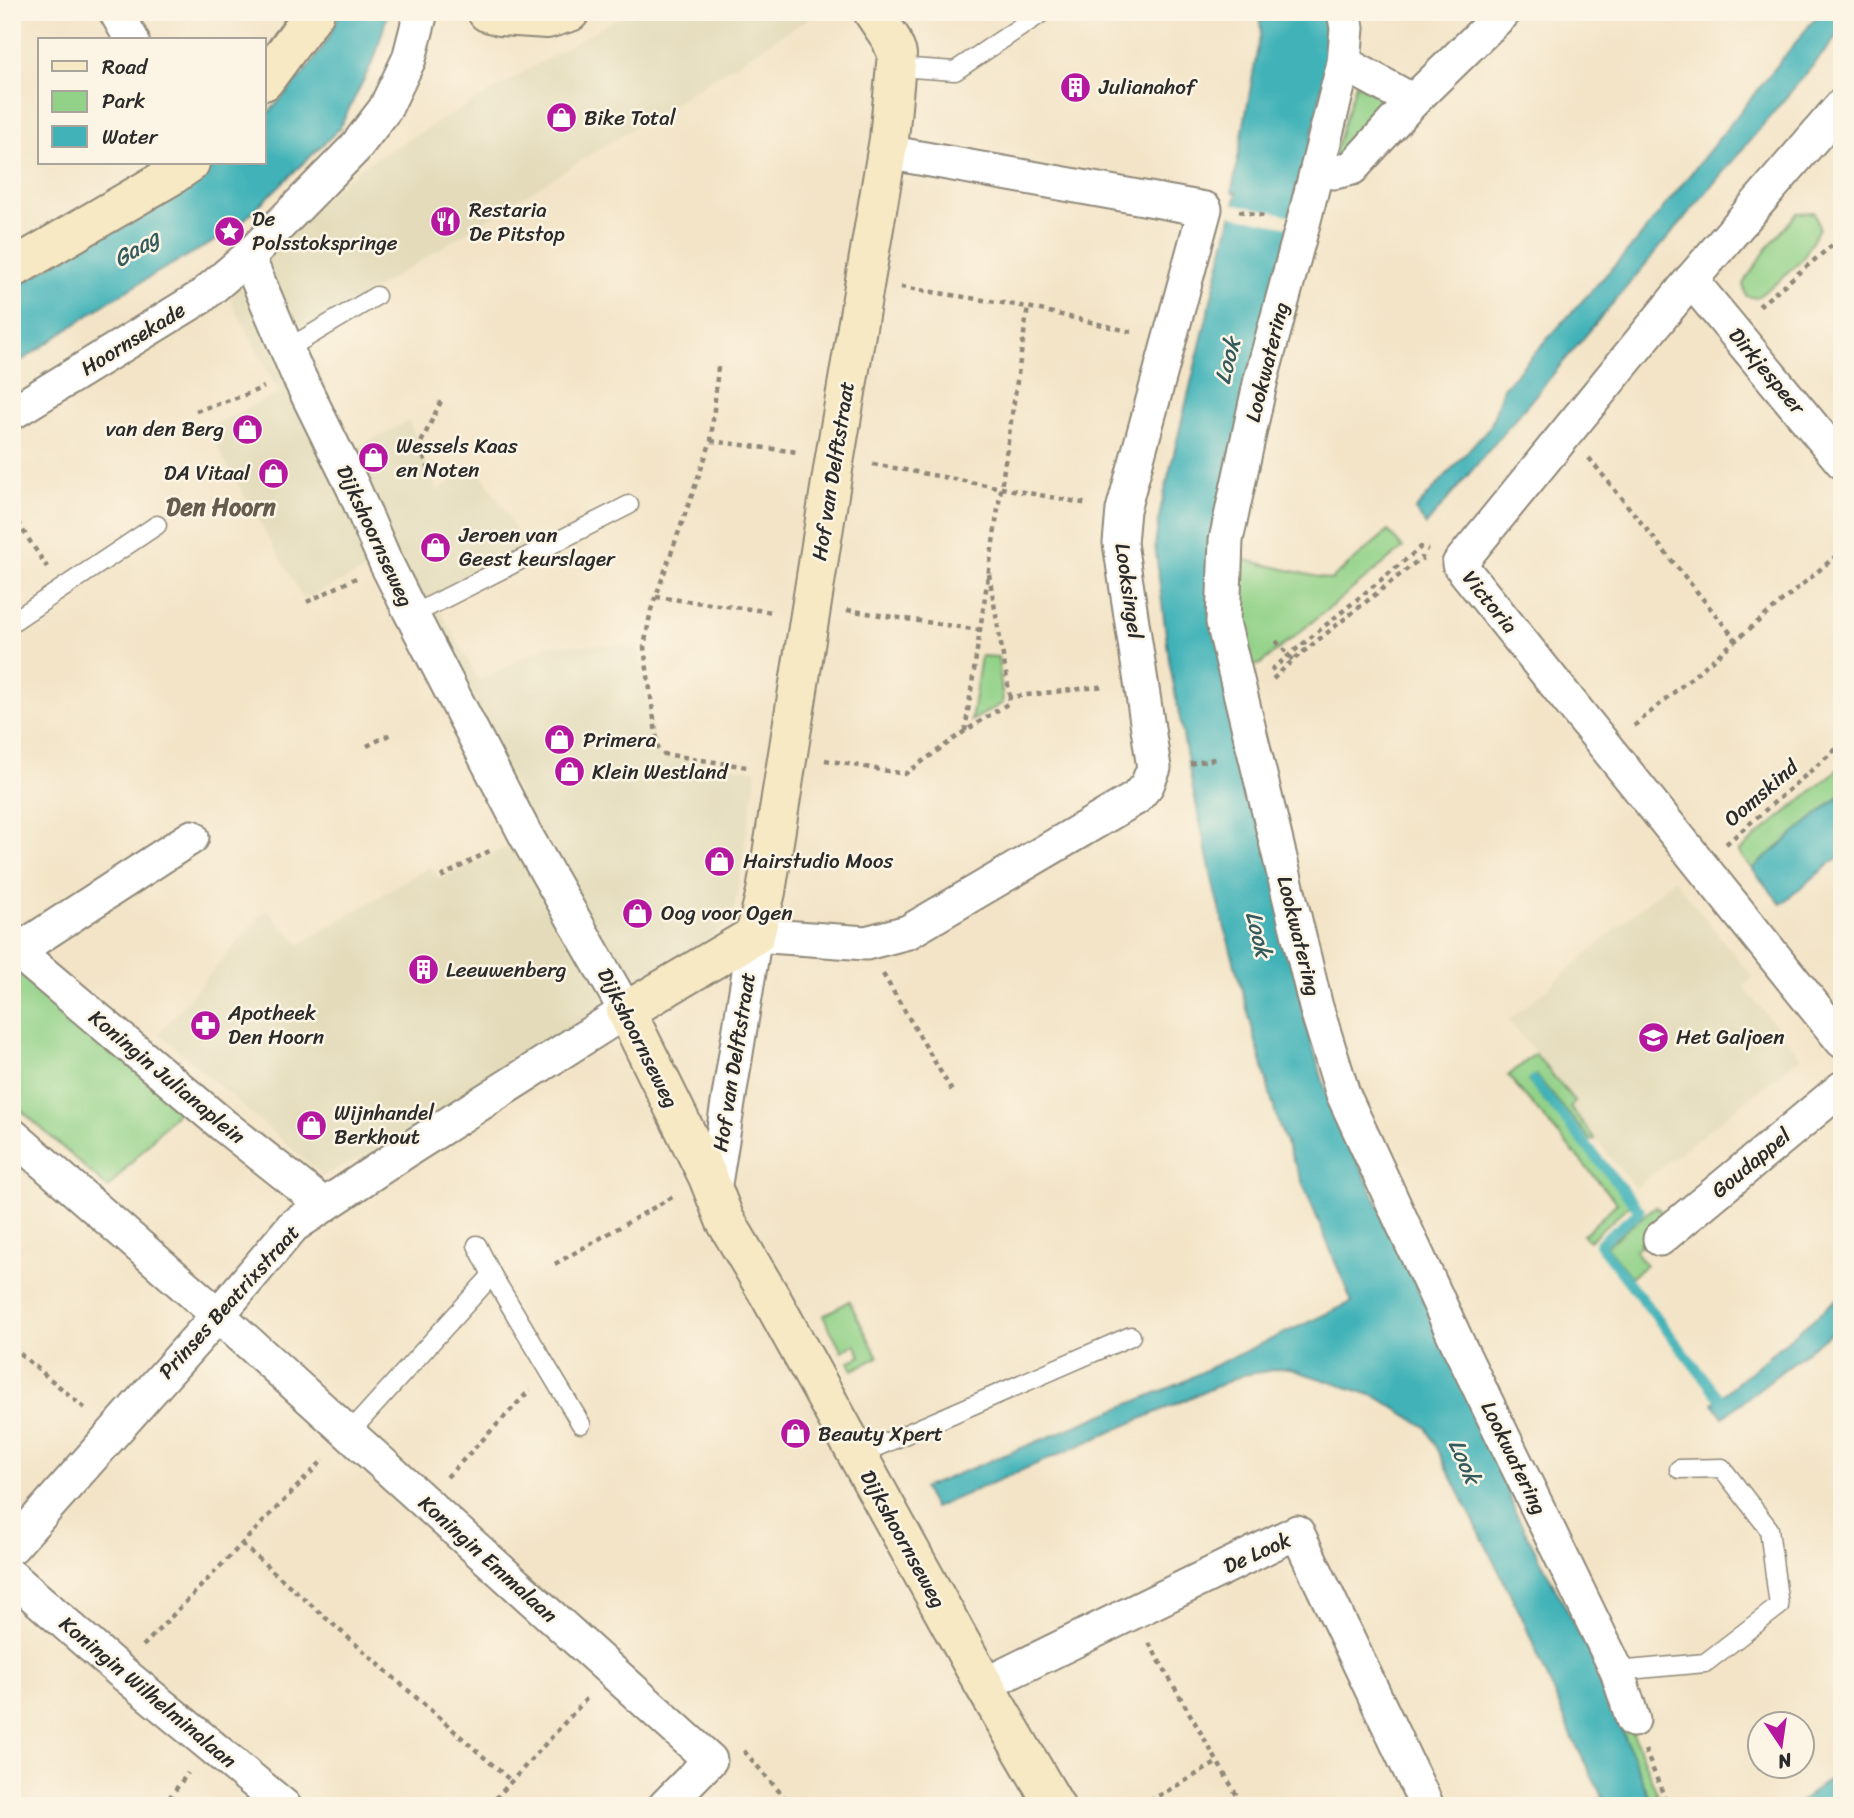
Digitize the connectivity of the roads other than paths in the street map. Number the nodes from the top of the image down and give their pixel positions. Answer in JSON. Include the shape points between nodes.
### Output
{"nodes":[{"id":1,"x":116,"y":12,"type":"edge"},
{"id":2,"x":315,"y":12,"type":"edge"},
{"id":3,"x":421,"y":12,"type":"edge"},
{"id":4,"x":487,"y":12,"type":"edge"},
{"id":5,"x":570,"y":12,"type":"edge"},
{"id":6,"x":873,"y":12,"type":"edge"},
{"id":7,"x":1043,"y":12,"type":"edge"},
{"id":8,"x":1344,"y":12,"type":"edge"},
{"id":9,"x":1504,"y":12,"type":"edge"},
{"id":10,"x":131,"y":38,"type":"edge"},
{"id":11,"x":1344,"y":63,"type":"junction"},
{"id":12,"x":897,"y":67,"type":"junction"},
{"id":13,"x":266,"y":78,"type":"edge"},
{"id":14,"x":1413,"y":101,"type":"junction"},
{"id":15,"x":1842,"y":105,"type":"edge"},
{"id":16,"x":886,"y":152,"type":"junction"},
{"id":17,"x":189,"y":164,"type":"edge"},
{"id":18,"x":1317,"y":170,"type":"junction"},
{"id":19,"x":248,"y":257,"type":"junction"},
{"id":20,"x":12,"y":269,"type":"edge"},
{"id":21,"x":1691,"y":280,"type":"junction"},
{"id":22,"x":376,"y":296,"type":"dead end"},
{"id":23,"x":287,"y":349,"type":"junction"},
{"id":24,"x":12,"y":413,"type":"edge"},
{"id":25,"x":1842,"y":462,"type":"edge"},
{"id":26,"x":629,"y":505,"type":"dead end"},
{"id":27,"x":157,"y":525,"type":"dead end"},
{"id":28,"x":412,"y":615,"type":"junction"},
{"id":29,"x":12,"y":622,"type":"edge"},
{"id":30,"x":192,"y":837,"type":"dead end"},
{"id":31,"x":755,"y":935,"type":"junction"},
{"id":32,"x":15,"y":949,"type":"edge"},
{"id":33,"x":626,"y":1012,"type":"junction"},
{"id":34,"x":1842,"y":1041,"type":"edge"},
{"id":35,"x":1842,"y":1088,"type":"edge"},
{"id":36,"x":12,"y":1135,"type":"edge"},
{"id":37,"x":697,"y":1191,"type":"junction"},
{"id":38,"x":324,"y":1205,"type":"junction"},
{"id":39,"x":1660,"y":1239,"type":"dead end"},
{"id":40,"x":477,"y":1245,"type":"dead end"},
{"id":41,"x":492,"y":1275,"type":"junction"},
{"id":42,"x":218,"y":1315,"type":"junction"},
{"id":43,"x":1131,"y":1336,"type":"dead end"},
{"id":44,"x":581,"y":1424,"type":"dead end"},
{"id":45,"x":349,"y":1433,"type":"junction"},
{"id":46,"x":858,"y":1455,"type":"junction"},
{"id":47,"x":1679,"y":1469,"type":"dead end"},
{"id":48,"x":12,"y":1547,"type":"edge"},
{"id":49,"x":12,"y":1577,"type":"edge"},
{"id":50,"x":1617,"y":1671,"type":"junction"},
{"id":51,"x":984,"y":1685,"type":"junction"},
{"id":52,"x":1633,"y":1720,"type":"road end"},
{"id":53,"x":284,"y":1806,"type":"edge"},
{"id":54,"x":665,"y":1806,"type":"edge"},
{"id":55,"x":1055,"y":1806,"type":"edge"},
{"id":56,"x":1427,"y":1806,"type":"edge"}],
"edges":[{"from":1,"to":10,"type":"street"},
{"from":2,"to":13,"type":"street"},
{"from":3,"to":19,"type":"street","name":"Hoornsekade","via":[[409,59],[385,109],[355,148]]},
{"from":4,"to":5,"type":"street","via":[[547,19]]},
{"from":6,"to":12,"type":"street","name":"Hof van Delftstraat","via":[[891,39]]},
{"from":7,"to":12,"type":"lane","via":[[955,71]]},
{"from":8,"to":11,"type":"street","name":"Lookwatering"},
{"from":9,"to":14,"type":"street"},
{"from":11,"to":14,"type":"street"},
{"from":11,"to":18,"type":"street","name":"Lookwatering"},
{"from":12,"to":16,"type":"street","name":"Hof van Delftstraat"},
{"from":14,"to":18,"type":"street","via":[[1352,169]]},
{"from":15,"to":21,"type":"street","name":"Victoria"},
{"from":16,"to":31,"type":"street","name":"Hof van Delftstraat","via":[[835,457],[800,766]]},
{"from":16,"to":31,"type":"street","name":"Looksingel","via":[[1205,209],[1123,510],[1121,543],[1154,768],[1136,798],[908,932],[866,943]]},
{"from":17,"to":20,"type":"street"},
{"from":18,"to":50,"type":"street","name":"Lookwatering","via":[[1261,379],[1226,540],[1223,622],[1316,1007],[1343,1094]]},
{"from":19,"to":23,"type":"street","name":"Dijkshoornseweg"},
{"from":19,"to":24,"type":"street","name":"Hoornsekade","via":[[201,297]]},
{"from":21,"to":25,"type":"street","name":"Dirkjespeer"},
{"from":21,"to":34,"type":"street","name":"Victoria","via":[[1459,564]]},
{"from":22,"to":23,"type":"lane"},
{"from":23,"to":28,"type":"street","name":"Dijkshoornseweg"},
{"from":26,"to":28,"type":"lane"},
{"from":27,"to":29,"type":"lane"},
{"from":28,"to":33,"type":"street","name":"Dijkshoornseweg","via":[[524,832]]},
{"from":30,"to":32,"type":"street"},
{"from":31,"to":33,"type":"street","name":"Hof van Delftstraat"},
{"from":31,"to":37,"type":"street","name":"Hof van Delftstraat"},
{"from":32,"to":38,"type":"street","name":"Koningin Julianaplein"},
{"from":33,"to":37,"type":"street","name":"Dijkshoornseweg"},
{"from":33,"to":38,"type":"street","name":"Prinses Beatrixstraat"},
{"from":35,"to":39,"type":"street","name":"Goudappel"},
{"from":36,"to":42,"type":"street"},
{"from":37,"to":46,"type":"street","name":"Dijkshoornseweg","via":[[725,1220]]},
{"from":38,"to":42,"type":"street","name":"Prinses Beatrixstraat","via":[[293,1226]]},
{"from":40,"to":41,"type":"lane"},
{"from":41,"to":44,"type":"lane"},
{"from":41,"to":45,"type":"lane"},
{"from":42,"to":45,"type":"street","name":"Koningin Emmalaan"},
{"from":42,"to":48,"type":"street","name":"Prinses Beatrixstraat"},
{"from":43,"to":46,"type":"lane"},
{"from":45,"to":54,"type":"street","name":"Koningin Emmalaan","via":[[710,1760]]},
{"from":46,"to":51,"type":"street","name":"Dijkshoornseweg"},
{"from":47,"to":50,"type":"lane","via":[[1722,1468],[1769,1529],[1779,1606],[1705,1663]]},
{"from":49,"to":53,"type":"street","name":"Koningin Wilhelminalaan"},
{"from":50,"to":52,"type":"street","name":"Lookwatering"},
{"from":51,"to":55,"type":"street","name":"Dijkshoornseweg"},
{"from":51,"to":56,"type":"street","name":"De Look","via":[[1297,1532]]}]}
